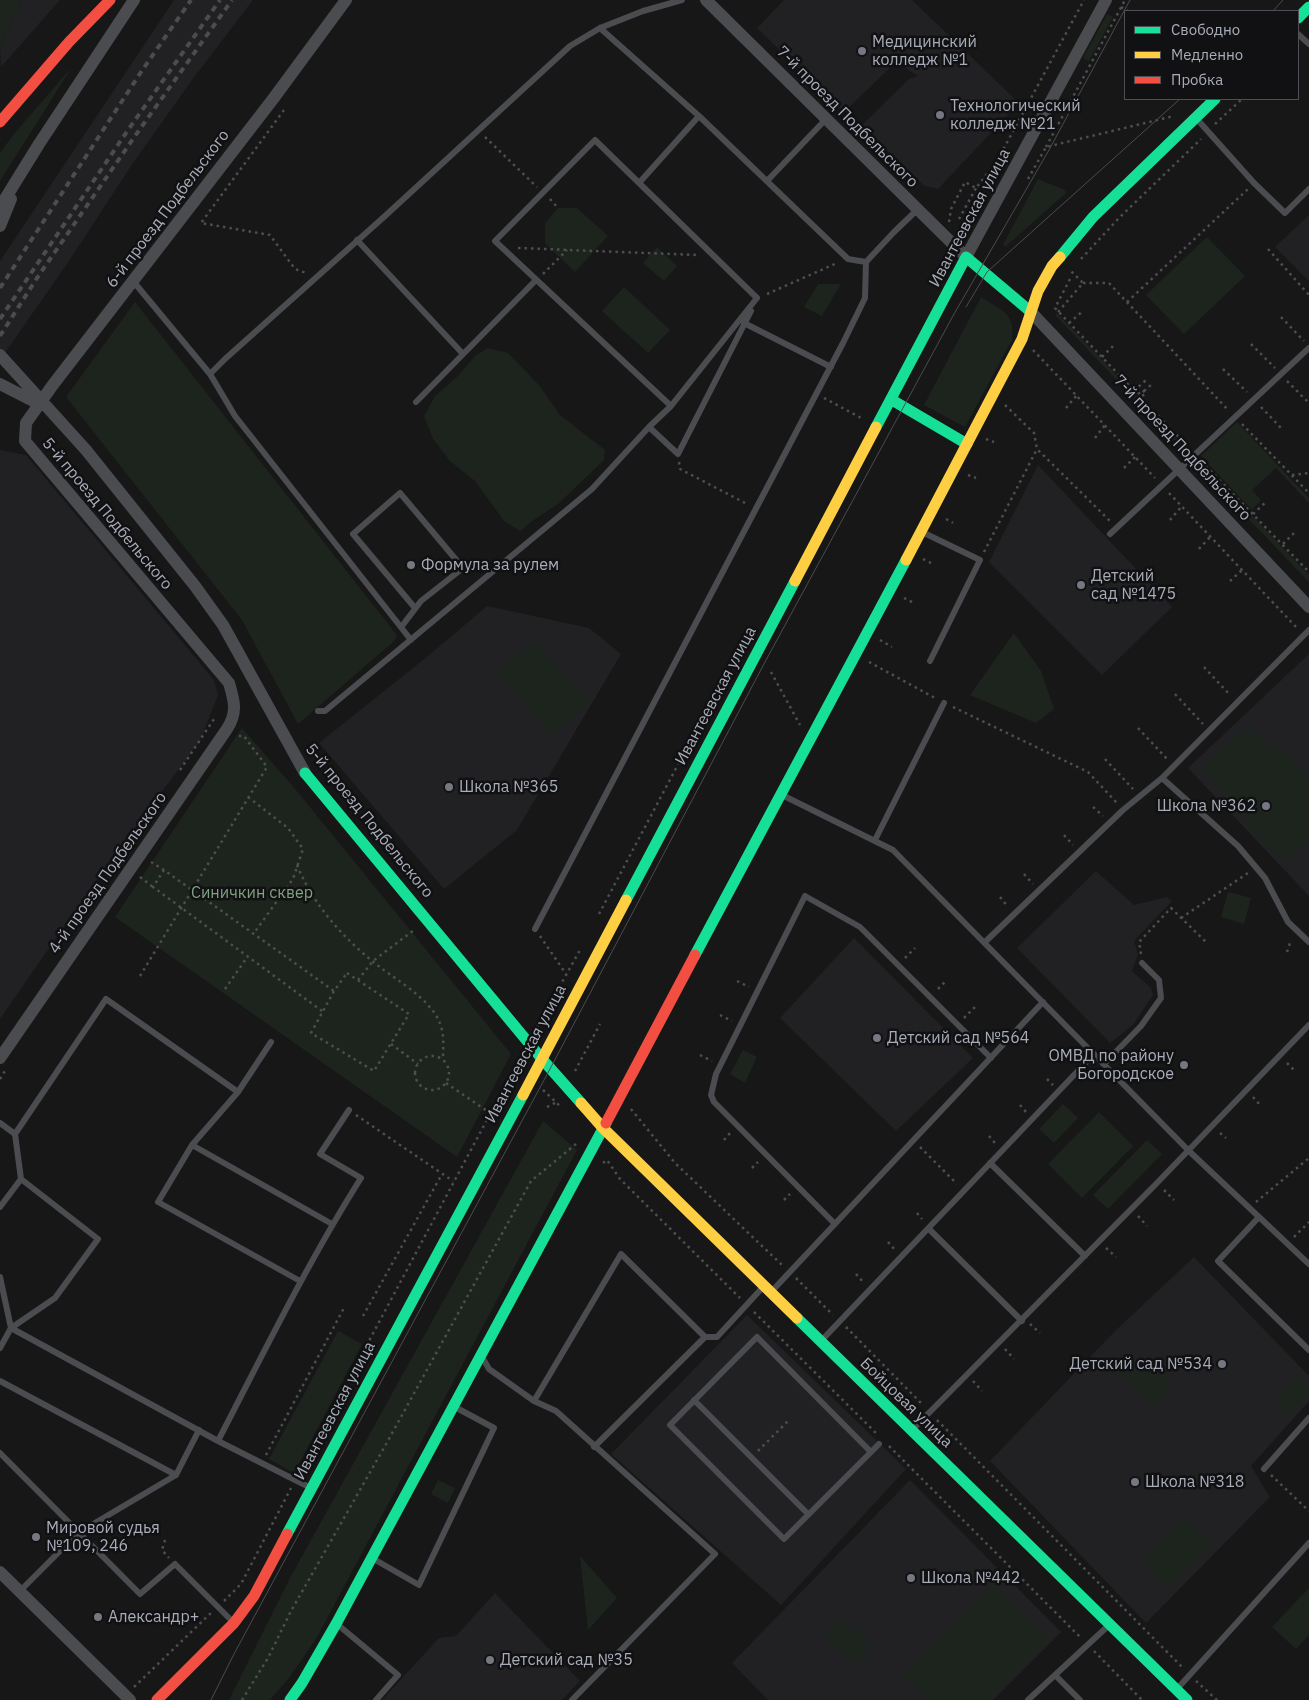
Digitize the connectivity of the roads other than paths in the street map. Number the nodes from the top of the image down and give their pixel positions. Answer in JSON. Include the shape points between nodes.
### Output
{"nodes":[{"id":1,"x":110,"y":0,"type":"edge"},
{"id":2,"x":134,"y":0,"type":"edge"},
{"id":3,"x":346,"y":0,"type":"edge"},
{"id":4,"x":682,"y":0,"type":"edge"},
{"id":5,"x":706,"y":0,"type":"edge"},
{"id":6,"x":1106,"y":0,"type":"edge"},
{"id":7,"x":1309,"y":7,"type":"edge"},
{"id":8,"x":1299,"y":17,"type":"edge"},
{"id":9,"x":600,"y":28,"type":"junction"},
{"id":10,"x":1299,"y":35,"type":"edge"},
{"id":11,"x":1309,"y":44,"type":"edge"},
{"id":12,"x":1214,"y":100,"type":"edge"},
{"id":13,"x":699,"y":116,"type":"junction"},
{"id":14,"x":1195,"y":117,"type":"junction"},
{"id":15,"x":826,"y":119,"type":"junction"},
{"id":16,"x":0,"y":122,"type":"edge"},
{"id":17,"x":22,"y":171,"type":"junction"},
{"id":18,"x":767,"y":181,"type":"junction"},
{"id":19,"x":639,"y":183,"type":"junction"},
{"id":20,"x":1309,"y":190,"type":"edge"},
{"id":21,"x":0,"y":207,"type":"edge"},
{"id":22,"x":918,"y":210,"type":"junction"},
{"id":23,"x":0,"y":226,"type":"edge"},
{"id":24,"x":357,"y":240,"type":"junction"},
{"id":25,"x":966,"y":257,"type":"junction"},
{"id":26,"x":866,"y":262,"type":"junction"},
{"id":27,"x":536,"y":280,"type":"junction"},
{"id":28,"x":133,"y":281,"type":"junction"},
{"id":29,"x":757,"y":298,"type":"junction"},
{"id":30,"x":1031,"y":312,"type":"junction"},
{"id":31,"x":744,"y":323,"type":"junction"},
{"id":32,"x":1309,"y":347,"type":"edge"},
{"id":33,"x":463,"y":354,"type":"junction"},
{"id":34,"x":0,"y":355,"type":"edge"},
{"id":35,"x":830,"y":367,"type":"junction"},
{"id":36,"x":210,"y":374,"type":"junction"},
{"id":37,"x":0,"y":384,"type":"edge"},
{"id":38,"x":892,"y":400,"type":"junction"},
{"id":39,"x":416,"y":402,"type":"dead end"},
{"id":40,"x":671,"y":406,"type":"junction"},
{"id":41,"x":56,"y":415,"type":"junction"},
{"id":42,"x":649,"y":427,"type":"junction"},
{"id":43,"x":24,"y":441,"type":"joint"},
{"id":44,"x":967,"y":444,"type":"junction"},
{"id":45,"x":1180,"y":470,"type":"junction"},
{"id":46,"x":921,"y":531,"type":"junction"},
{"id":47,"x":1110,"y":534,"type":"dead end"},
{"id":48,"x":1309,"y":606,"type":"edge"},
{"id":49,"x":415,"y":608,"type":"junction"},
{"id":50,"x":402,"y":626,"type":"junction"},
{"id":51,"x":1309,"y":630,"type":"edge"},
{"id":52,"x":411,"y":640,"type":"junction"},
{"id":53,"x":930,"y":661,"type":"dead end"},
{"id":54,"x":944,"y":703,"type":"road end"},
{"id":55,"x":235,"y":704,"type":"joint"},
{"id":56,"x":318,"y":711,"type":"dead end"},
{"id":57,"x":305,"y":772,"type":"joint"},
{"id":58,"x":1162,"y":778,"type":"junction"},
{"id":59,"x":780,"y":794,"type":"junction"},
{"id":60,"x":875,"y":840,"type":"junction"},
{"id":61,"x":536,"y":929,"type":"road end"},
{"id":62,"x":985,"y":942,"type":"junction"},
{"id":63,"x":1309,"y":942,"type":"edge"},
{"id":64,"x":1142,"y":963,"type":"road end"},
{"id":65,"x":1043,"y":1002,"type":"junction"},
{"id":66,"x":1309,"y":1025,"type":"edge"},
{"id":67,"x":271,"y":1042,"type":"dead end"},
{"id":68,"x":1094,"y":1054,"type":"junction"},
{"id":69,"x":0,"y":1058,"type":"edge"},
{"id":70,"x":991,"y":1058,"type":"junction"},
{"id":71,"x":542,"y":1059,"type":"junction"},
{"id":72,"x":1104,"y":1064,"type":"junction"},
{"id":73,"x":566,"y":1086,"type":"joint"},
{"id":74,"x":238,"y":1092,"type":"junction"},
{"id":75,"x":349,"y":1110,"type":"road end"},
{"id":76,"x":0,"y":1124,"type":"edge"},
{"id":77,"x":603,"y":1128,"type":"junction"},
{"id":78,"x":15,"y":1134,"type":"junction"},
{"id":79,"x":192,"y":1145,"type":"junction"},
{"id":80,"x":1189,"y":1150,"type":"junction"},
{"id":81,"x":990,"y":1163,"type":"junction"},
{"id":82,"x":21,"y":1179,"type":"junction"},
{"id":83,"x":0,"y":1207,"type":"edge"},
{"id":84,"x":1259,"y":1216,"type":"junction"},
{"id":85,"x":332,"y":1224,"type":"junction"},
{"id":86,"x":835,"y":1224,"type":"junction"},
{"id":87,"x":929,"y":1229,"type":"junction"},
{"id":88,"x":1085,"y":1256,"type":"junction"},
{"id":89,"x":1309,"y":1264,"type":"edge"},
{"id":90,"x":0,"y":1277,"type":"edge"},
{"id":91,"x":300,"y":1281,"type":"junction"},
{"id":92,"x":768,"y":1289,"type":"junction"},
{"id":93,"x":1022,"y":1321,"type":"junction"},
{"id":94,"x":11,"y":1328,"type":"junction"},
{"id":95,"x":705,"y":1337,"type":"junction"},
{"id":96,"x":820,"y":1342,"type":"junction"},
{"id":97,"x":0,"y":1348,"type":"edge"},
{"id":98,"x":1309,"y":1350,"type":"edge"},
{"id":99,"x":480,"y":1354,"type":"junction"},
{"id":100,"x":0,"y":1381,"type":"edge"},
{"id":101,"x":694,"y":1400,"type":"junction"},
{"id":102,"x":534,"y":1401,"type":"junction"},
{"id":103,"x":452,"y":1406,"type":"junction"},
{"id":104,"x":1309,"y":1418,"type":"edge"},
{"id":105,"x":199,"y":1430,"type":"junction"},
{"id":106,"x":911,"y":1431,"type":"junction"},
{"id":107,"x":218,"y":1441,"type":"junction"},
{"id":108,"x":879,"y":1444,"type":"dead end"},
{"id":109,"x":594,"y":1446,"type":"junction"},
{"id":110,"x":871,"y":1452,"type":"junction"},
{"id":111,"x":0,"y":1453,"type":"edge"},
{"id":112,"x":1264,"y":1469,"type":"road end"},
{"id":113,"x":176,"y":1475,"type":"junction"},
{"id":114,"x":312,"y":1489,"type":"junction"},
{"id":115,"x":808,"y":1514,"type":"junction"},
{"id":116,"x":78,"y":1533,"type":"junction"},
{"id":117,"x":1309,"y":1543,"type":"edge"},
{"id":118,"x":371,"y":1557,"type":"junction"},
{"id":119,"x":0,"y":1572,"type":"edge"},
{"id":120,"x":20,"y":1591,"type":"junction"},
{"id":121,"x":234,"y":1623,"type":"junction"},
{"id":122,"x":336,"y":1624,"type":"junction"},
{"id":123,"x":1109,"y":1624,"type":"junction"},
{"id":124,"x":1055,"y":1675,"type":"junction"},
{"id":125,"x":1177,"y":1690,"type":"junction"},
{"id":126,"x":130,"y":1700,"type":"edge"},
{"id":127,"x":157,"y":1700,"type":"edge"},
{"id":128,"x":290,"y":1700,"type":"edge"},
{"id":129,"x":376,"y":1700,"type":"edge"},
{"id":130,"x":572,"y":1700,"type":"edge"},
{"id":131,"x":1028,"y":1700,"type":"edge"},
{"id":132,"x":1080,"y":1700,"type":"edge"},
{"id":133,"x":1187,"y":1700,"type":"edge"}],
"edges":[{"from":1,"to":16,"type":"street"},
{"from":2,"to":17,"type":"street"},
{"from":3,"to":28,"type":"street","name":"6-й проезд Подбельского"},
{"from":4,"to":9,"type":"lane","via":[[643,10]]},
{"from":5,"to":15,"type":"street","name":"7-й проезд Подбельского"},
{"from":6,"to":25,"type":"street","name":"Ивантеевская улица"},
{"from":7,"to":8,"type":"street"},
{"from":9,"to":13,"type":"lane"},
{"from":9,"to":24,"type":"lane","via":[[570,46]]},
{"from":10,"to":11,"type":"lane"},
{"from":12,"to":14,"type":"street"},
{"from":13,"to":18,"type":"lane"},
{"from":13,"to":19,"type":"lane"},
{"from":14,"to":20,"type":"lane","via":[[1285,213]]},
{"from":14,"to":30,"type":"street","via":[[1069,245],[1047,275]]},
{"from":15,"to":18,"type":"lane"},
{"from":15,"to":22,"type":"street","name":"7-й проезд Подбельского"},
{"from":17,"to":21,"type":"street"},
{"from":17,"to":23,"type":"street"},
{"from":18,"to":26,"type":"lane","via":[[848,259]]},
{"from":19,"to":27,"type":"lane","via":[[595,140],[495,241]]},
{"from":19,"to":29,"type":"lane"},
{"from":22,"to":25,"type":"street","name":"7-й проезд Подбельского"},
{"from":22,"to":26,"type":"lane"},
{"from":24,"to":33,"type":"lane"},
{"from":24,"to":36,"type":"lane"},
{"from":25,"to":30,"type":"street"},
{"from":25,"to":38,"type":"street","name":"Ивантеевская улица"},
{"from":26,"to":35,"type":"lane","via":[[865,298]]},
{"from":27,"to":33,"type":"lane"},
{"from":27,"to":40,"type":"lane"},
{"from":28,"to":36,"type":"lane"},
{"from":28,"to":43,"type":"street","name":"6-й проезд Подбельского","via":[[26,424]]},
{"from":29,"to":31,"type":"lane"},
{"from":29,"to":40,"type":"lane"},
{"from":30,"to":44,"type":"street","via":[[1022,339]]},
{"from":30,"to":45,"type":"street","name":"7-й проезд Подбельского"},
{"from":31,"to":35,"type":"lane"},
{"from":31,"to":42,"type":"lane","via":[[678,454]]},
{"from":32,"to":45,"type":"lane"},
{"from":33,"to":39,"type":"lane"},
{"from":34,"to":41,"type":"street"},
{"from":35,"to":61,"type":"lane"},
{"from":36,"to":50,"type":"lane","via":[[235,416]]},
{"from":37,"to":41,"type":"street"},
{"from":38,"to":44,"type":"street"},
{"from":38,"to":71,"type":"street","name":"Ивантеевская улица"},
{"from":40,"to":42,"type":"lane"},
{"from":41,"to":57,"type":"street","name":"5-й проезд Подбельского","via":[[223,625]]},
{"from":42,"to":52,"type":"lane","via":[[592,489]]},
{"from":43,"to":55,"type":"street","name":"5-й проезд Подбельского","via":[[229,682]]},
{"from":44,"to":46,"type":"street"},
{"from":45,"to":47,"type":"lane"},
{"from":45,"to":48,"type":"street","name":"7-й проезд Подбельского"},
{"from":46,"to":53,"type":"lane","via":[[980,560]]},
{"from":46,"to":59,"type":"street"},
{"from":49,"to":49,"type":"lane","via":[[463,568],[400,493],[353,534]]},
{"from":49,"to":50,"type":"lane"},
{"from":50,"to":52,"type":"lane"},
{"from":51,"to":58,"type":"lane"},
{"from":52,"to":56,"type":"lane","via":[[325,711]]},
{"from":54,"to":60,"type":"lane"},
{"from":55,"to":69,"type":"street","name":"4-й проезд Подбельского","via":[[230,725]]},
{"from":57,"to":71,"type":"street","name":"5-й проезд Подбельского"},
{"from":58,"to":62,"type":"lane","via":[[1123,810]]},
{"from":58,"to":63,"type":"lane","via":[[1238,846],[1264,878],[1288,922]]},
{"from":59,"to":60,"type":"lane"},
{"from":59,"to":77,"type":"street"},
{"from":60,"to":62,"type":"lane","via":[[893,850]]},
{"from":62,"to":65,"type":"lane"},
{"from":64,"to":72,"type":"lane","via":[[1159,980],[1161,998],[1141,1026]]},
{"from":65,"to":68,"type":"lane"},
{"from":65,"to":70,"type":"lane"},
{"from":66,"to":80,"type":"lane"},
{"from":67,"to":74,"type":"lane"},
{"from":68,"to":72,"type":"lane"},
{"from":68,"to":81,"type":"lane"},
{"from":70,"to":86,"type":"lane"},
{"from":70,"to":86,"type":"lane","via":[[860,927],[805,896],[711,1095],[714,1102]]},
{"from":71,"to":73,"type":"street","name":"5-й проезд Подбельского"},
{"from":71,"to":114,"type":"street","name":"Ивантеевская улица"},
{"from":72,"to":80,"type":"lane"},
{"from":73,"to":77,"type":"street","name":"Бойцовая улица"},
{"from":74,"to":78,"type":"lane","via":[[106,999]]},
{"from":74,"to":79,"type":"lane"},
{"from":75,"to":85,"type":"lane","via":[[320,1154],[361,1178]]},
{"from":76,"to":78,"type":"lane"},
{"from":77,"to":92,"type":"street","name":"Бойцовая улица"},
{"from":77,"to":99,"type":"street"},
{"from":78,"to":82,"type":"lane"},
{"from":79,"to":85,"type":"lane"},
{"from":79,"to":91,"type":"lane","via":[[158,1202]]},
{"from":80,"to":84,"type":"lane"},
{"from":80,"to":88,"type":"lane"},
{"from":81,"to":87,"type":"lane"},
{"from":81,"to":88,"type":"lane"},
{"from":82,"to":83,"type":"lane"},
{"from":82,"to":94,"type":"lane","via":[[98,1240],[56,1298]]},
{"from":84,"to":89,"type":"lane"},
{"from":84,"to":98,"type":"lane","via":[[1218,1261]]},
{"from":85,"to":91,"type":"lane"},
{"from":86,"to":92,"type":"lane"},
{"from":87,"to":93,"type":"lane"},
{"from":87,"to":96,"type":"lane"},
{"from":88,"to":93,"type":"lane"},
{"from":90,"to":94,"type":"lane"},
{"from":91,"to":107,"type":"lane"},
{"from":92,"to":95,"type":"lane","via":[[746,1304],[717,1337]]},
{"from":92,"to":96,"type":"street","name":"Бойцовая улица"},
{"from":93,"to":106,"type":"lane"},
{"from":94,"to":97,"type":"lane"},
{"from":94,"to":105,"type":"lane"},
{"from":95,"to":102,"type":"lane","via":[[621,1254]]},
{"from":95,"to":109,"type":"lane"},
{"from":96,"to":106,"type":"street","name":"Бойцовая улица"},
{"from":99,"to":102,"type":"lane","via":[[489,1369]]},
{"from":99,"to":103,"type":"street"},
{"from":100,"to":113,"type":"lane"},
{"from":101,"to":110,"type":"lane","via":[[757,1337]]},
{"from":101,"to":115,"type":"lane"},
{"from":101,"to":115,"type":"lane","via":[[670,1425],[784,1539]]},
{"from":102,"to":109,"type":"lane","via":[[556,1411]]},
{"from":103,"to":118,"type":"street"},
{"from":103,"to":118,"type":"lane","via":[[494,1428],[419,1585]]},
{"from":104,"to":112,"type":"lane"},
{"from":105,"to":107,"type":"lane"},
{"from":105,"to":113,"type":"lane"},
{"from":106,"to":123,"type":"street","name":"Бойцовая улица"},
{"from":107,"to":114,"type":"lane"},
{"from":108,"to":110,"type":"lane"},
{"from":109,"to":130,"type":"lane","via":[[715,1554]]},
{"from":110,"to":115,"type":"lane"},
{"from":111,"to":116,"type":"lane"},
{"from":113,"to":116,"type":"lane"},
{"from":114,"to":121,"type":"street","name":"Ивантеевская улица","via":[[254,1596]]},
{"from":116,"to":120,"type":"lane"},
{"from":116,"to":121,"type":"lane","via":[[140,1594],[175,1564]]},
{"from":117,"to":125,"type":"lane"},
{"from":118,"to":122,"type":"street"},
{"from":119,"to":120,"type":"street"},
{"from":120,"to":126,"type":"street"},
{"from":121,"to":127,"type":"street","name":"Ивантеевская улица"},
{"from":122,"to":128,"type":"street"},
{"from":122,"to":129,"type":"lane","via":[[398,1674]]},
{"from":123,"to":124,"type":"lane"},
{"from":123,"to":125,"type":"street","name":"Бойцовая улица"},
{"from":124,"to":131,"type":"lane"},
{"from":124,"to":132,"type":"lane"},
{"from":125,"to":133,"type":"street","name":"Бойцовая улица"}]}
